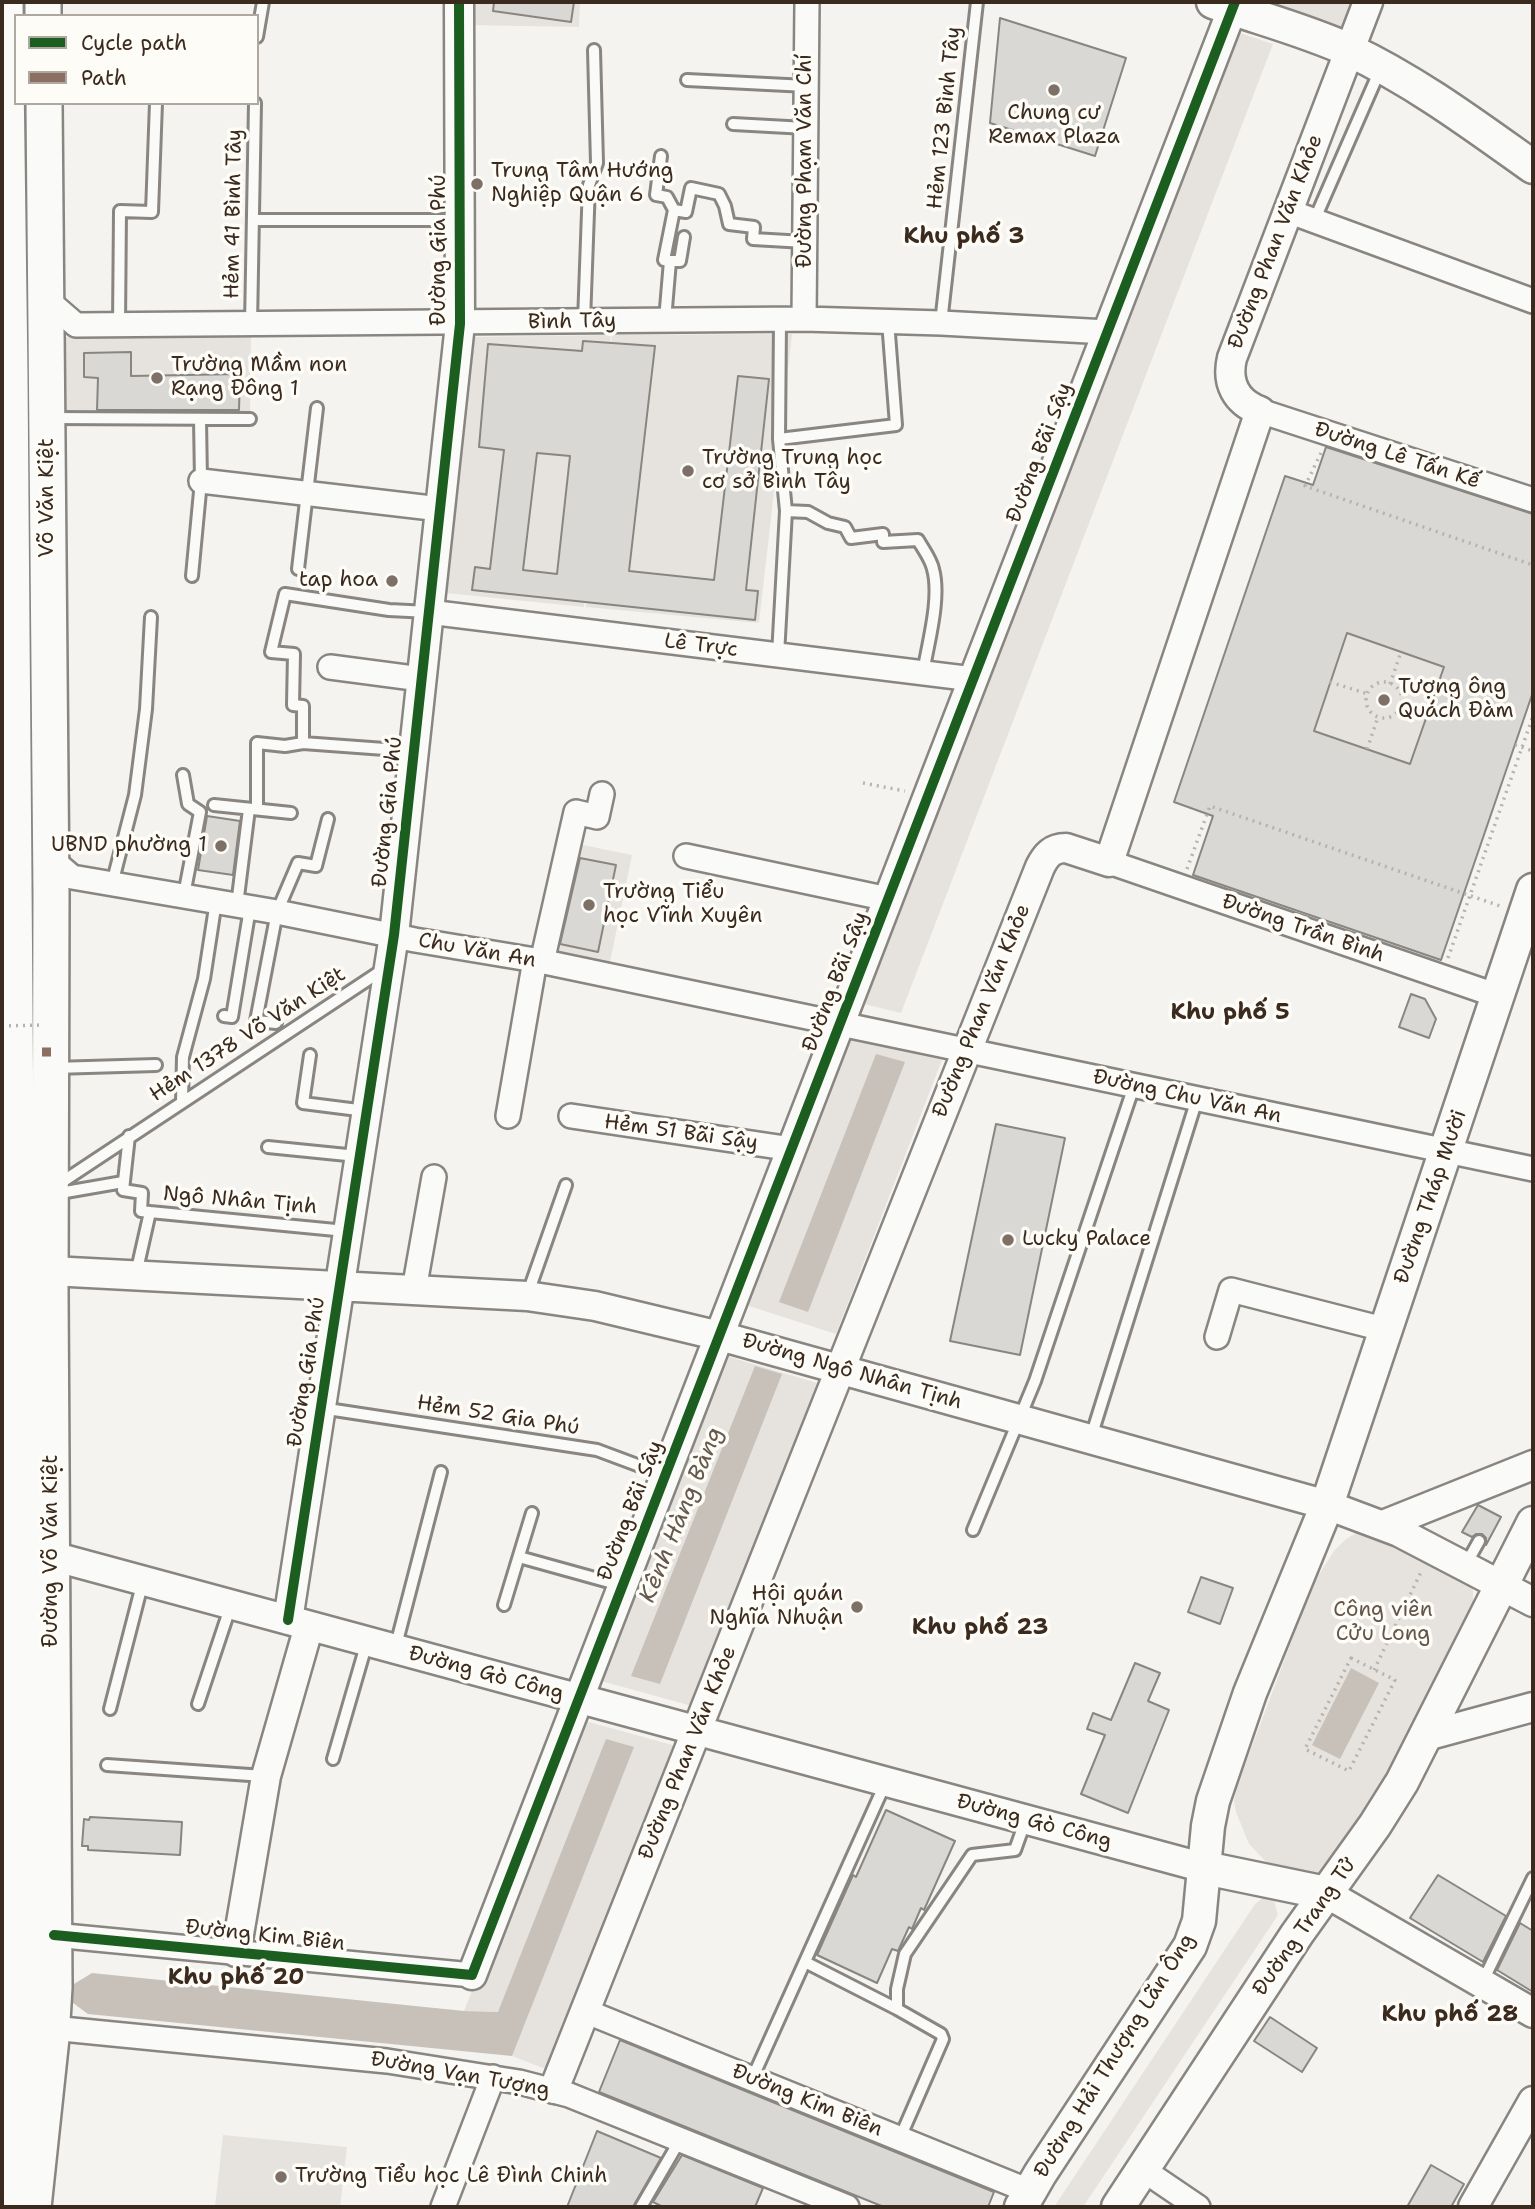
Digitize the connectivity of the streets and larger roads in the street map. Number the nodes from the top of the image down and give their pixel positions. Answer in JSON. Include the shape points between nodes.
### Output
{"nodes":[{"id":1,"x":4,"y":2,"type":"edge"},
{"id":2,"x":459,"y":2,"type":"edge"},
{"id":3,"x":807,"y":2,"type":"edge"},
{"id":4,"x":1368,"y":2,"type":"edge"},
{"id":5,"x":1227,"y":4,"type":"edge"},
{"id":6,"x":1349,"y":51,"type":"junction"},
{"id":7,"x":44,"y":105,"type":"edge"},
{"id":8,"x":1533,"y":167,"type":"edge"},
{"id":9,"x":1288,"y":211,"type":"junction"},
{"id":10,"x":47,"y":300,"type":"junction"},
{"id":11,"x":1533,"y":301,"type":"edge"},
{"id":12,"x":804,"y":319,"type":"junction"},
{"id":13,"x":460,"y":324,"type":"junction"},
{"id":14,"x":76,"y":325,"type":"junction"},
{"id":15,"x":1107,"y":332,"type":"junction"},
{"id":16,"x":47,"y":346,"type":"junction"},
{"id":17,"x":1260,"y":411,"type":"junction"},
{"id":18,"x":201,"y":481,"type":"road end"},
{"id":19,"x":1533,"y":500,"type":"edge"},
{"id":20,"x":440,"y":509,"type":"junction"},
{"id":21,"x":429,"y":612,"type":"junction"},
{"id":22,"x":330,"y":667,"type":"dead end"},
{"id":23,"x":421,"y":679,"type":"junction"},
{"id":24,"x":973,"y":679,"type":"junction"},
{"id":25,"x":602,"y":794,"type":"dead end"},
{"id":26,"x":686,"y":856,"type":"dead end"},
{"id":27,"x":1108,"y":862,"type":"junction"},
{"id":28,"x":58,"y":877,"type":"junction"},
{"id":29,"x":888,"y":899,"type":"junction"},
{"id":30,"x":1529,"y":902,"type":"edge"},
{"id":31,"x":394,"y":935,"type":"junction"},
{"id":32,"x":539,"y":961,"type":"junction"},
{"id":33,"x":1498,"y":996,"type":"junction"},
{"id":34,"x":840,"y":1023,"type":"junction"},
{"id":35,"x":19,"y":1032,"type":"edge"},
{"id":36,"x":967,"y":1051,"type":"junction"},
{"id":37,"x":508,"y":1116,"type":"dead end"},
{"id":38,"x":571,"y":1116,"type":"dead end"},
{"id":39,"x":792,"y":1149,"type":"junction"},
{"id":40,"x":1447,"y":1153,"type":"junction"},
{"id":41,"x":1533,"y":1169,"type":"edge"},
{"id":42,"x":434,"y":1177,"type":"dead end"},
{"id":43,"x":51,"y":1271,"type":"junction"},
{"id":44,"x":341,"y":1286,"type":"junction"},
{"id":45,"x":414,"y":1290,"type":"junction"},
{"id":46,"x":1387,"y":1330,"type":"junction"},
{"id":47,"x":720,"y":1336,"type":"junction"},
{"id":48,"x":1217,"y":1337,"type":"dead end"},
{"id":49,"x":840,"y":1369,"type":"junction"},
{"id":50,"x":1533,"y":1465,"type":"edge"},
{"id":51,"x":1327,"y":1505,"type":"junction"},
{"id":52,"x":1533,"y":1523,"type":"edge"},
{"id":53,"x":1383,"y":1525,"type":"junction"},
{"id":54,"x":51,"y":1556,"type":"junction"},
{"id":55,"x":1500,"y":1585,"type":"junction"},
{"id":56,"x":1533,"y":1602,"type":"edge"},
{"id":57,"x":298,"y":1623,"type":"junction"},
{"id":58,"x":579,"y":1699,"type":"junction"},
{"id":59,"x":1533,"y":1707,"type":"edge"},
{"id":60,"x":696,"y":1730,"type":"junction"},
{"id":61,"x":1426,"y":1736,"type":"junction"},
{"id":62,"x":1205,"y":1868,"type":"junction"},
{"id":63,"x":1326,"y":1893,"type":"junction"},
{"id":64,"x":54,"y":1934,"type":"junction"},
{"id":65,"x":236,"y":1952,"type":"junction"},
{"id":66,"x":472,"y":1975,"type":"joint"},
{"id":67,"x":585,"y":2011,"type":"junction"},
{"id":68,"x":1533,"y":2013,"type":"edge"},
{"id":69,"x":52,"y":2028,"type":"junction"},
{"id":70,"x":493,"y":2077,"type":"junction"},
{"id":71,"x":554,"y":2090,"type":"junction"},
{"id":72,"x":1533,"y":2101,"type":"edge"},
{"id":73,"x":1142,"y":2169,"type":"junction"},
{"id":74,"x":1025,"y":2199,"type":"edge"},
{"id":75,"x":839,"y":2206,"type":"edge"},
{"id":76,"x":5,"y":2207,"type":"edge"},
{"id":77,"x":33,"y":2207,"type":"edge"},
{"id":78,"x":443,"y":2207,"type":"edge"},
{"id":79,"x":1118,"y":2207,"type":"edge"},
{"id":80,"x":1198,"y":2207,"type":"edge"},
{"id":81,"x":1473,"y":2207,"type":"edge"}],
"edges":[{"from":1,"to":35,"type":"highway","name":"Võ Văn Kiệt"},
{"from":2,"to":13,"type":"street","name":"Đường Gia Phú"},
{"from":3,"to":12,"type":"street","name":"Đường Phạm Văn Chí"},
{"from":4,"to":6,"type":"street","name":"Đường Phan Văn Khỏe"},
{"from":5,"to":6,"type":"main road"},
{"from":5,"to":15,"type":"street","name":"Đường Bãi Sậy"},
{"from":6,"to":8,"type":"main road","via":[[1450,108]]},
{"from":6,"to":9,"type":"street","name":"Đường Phan Văn Khỏe"},
{"from":7,"to":10,"type":"main road","name":"Võ Văn Kiệt"},
{"from":9,"to":11,"type":"street"},
{"from":9,"to":17,"type":"street","name":"Đường Phan Văn Khỏe","via":[[1230,367],[1236,394]]},
{"from":10,"to":14,"type":"street"},
{"from":10,"to":16,"type":"main road","name":"Võ Văn Kiệt"},
{"from":12,"to":13,"type":"street","name":"Bình Tây"},
{"from":12,"to":15,"type":"street","name":"Bình Tây"},
{"from":13,"to":14,"type":"street","name":"Bình Tây"},
{"from":13,"to":20,"type":"street","name":"Đường Gia Phú"},
{"from":14,"to":16,"type":"street"},
{"from":15,"to":24,"type":"street","name":"Đường Bãi Sậy"},
{"from":16,"to":28,"type":"main road","name":"Võ Văn Kiệt"},
{"from":17,"to":19,"type":"street","name":"Đường Lê Tấn Kế"},
{"from":17,"to":27,"type":"street"},
{"from":18,"to":20,"type":"street"},
{"from":20,"to":21,"type":"street","name":"Đường Gia Phú"},
{"from":21,"to":23,"type":"street","name":"Đường Gia Phú"},
{"from":21,"to":24,"type":"street","name":"Lê Trực"},
{"from":22,"to":23,"type":"street"},
{"from":23,"to":31,"type":"street","name":"Đường Gia Phú"},
{"from":24,"to":29,"type":"street","name":"Đường Bãi Sậy"},
{"from":25,"to":32,"type":"street","via":[[597,817],[576,812]]},
{"from":26,"to":29,"type":"street"},
{"from":27,"to":33,"type":"street","name":"Đường Trần Bình"},
{"from":27,"to":36,"type":"street","name":"Đường Phan Văn Khỏe","via":[[1066,848],[1054,849],[1043,859]]},
{"from":28,"to":31,"type":"street","name":"Chu Văn An","via":[[184,895]]},
{"from":28,"to":43,"type":"main road","name":"Đường Võ Văn Kiệt","via":[[51,1068]]},
{"from":29,"to":34,"type":"street","name":"Đường Bãi Sậy"},
{"from":30,"to":33,"type":"main road","name":"Đường Tháp Mười"},
{"from":31,"to":32,"type":"street","name":"Chu Văn An"},
{"from":31,"to":44,"type":"street","name":"Đường Gia Phú"},
{"from":32,"to":34,"type":"street","name":"Chu Văn An"},
{"from":32,"to":37,"type":"street"},
{"from":33,"to":40,"type":"main road","name":"Đường Tháp Mười"},
{"from":34,"to":36,"type":"street","name":"Đường Chu Văn An"},
{"from":34,"to":39,"type":"street","name":"Đường Bãi Sậy"},
{"from":35,"to":76,"type":"highway","name":"Đường Võ Văn Kiệt","via":[[21,1898],[18,2025]]},
{"from":36,"to":40,"type":"street","name":"Đường Chu Văn An"},
{"from":36,"to":49,"type":"street","name":"Đường Phan Văn Khỏe"},
{"from":38,"to":39,"type":"street","name":"Hẻm 51 Bãi Sậy"},
{"from":39,"to":47,"type":"street","name":"Đường Bãi Sậy"},
{"from":40,"to":41,"type":"street","name":"Đường Chu Văn An"},
{"from":40,"to":46,"type":"main road","name":"Đường Tháp Mười"},
{"from":42,"to":45,"type":"street"},
{"from":43,"to":44,"type":"street","name":"Đường Ngô Nhân Tịnh"},
{"from":43,"to":54,"type":"main road","name":"Đường Võ Văn Kiệt"},
{"from":44,"to":45,"type":"street","name":"Đường Ngô Nhân Tịnh"},
{"from":44,"to":57,"type":"street","name":"Đường Gia Phú","via":[[321,1408]]},
{"from":45,"to":47,"type":"street","name":"Đường Ngô Nhân Tịnh","via":[[527,1296],[595,1306]]},
{"from":46,"to":48,"type":"street","via":[[1231,1290]]},
{"from":46,"to":51,"type":"main road","name":"Đường Tháp Mười"},
{"from":47,"to":49,"type":"street","name":"Đường Ngô Nhân Tịnh"},
{"from":47,"to":58,"type":"street","name":"Đường Bãi Sậy"},
{"from":49,"to":51,"type":"street","name":"Đường Ngô Nhân Tịnh"},
{"from":49,"to":60,"type":"street","name":"Đường Phan Văn Khỏe"},
{"from":50,"to":53,"type":"street"},
{"from":51,"to":53,"type":"street","name":"Đường Ngô Nhân Tịnh"},
{"from":51,"to":62,"type":"main road","name":"Đường Hải Thượng Lãn Ông","via":[[1250,1693],[1213,1801]]},
{"from":52,"to":55,"type":"main road","name":"Đường Trang Tử"},
{"from":53,"to":55,"type":"street","name":"Đường Ngô Nhân Tịnh"},
{"from":54,"to":57,"type":"street","name":"Đường Gò Công"},
{"from":54,"to":64,"type":"main road","name":"Đường Võ Văn Kiệt"},
{"from":55,"to":56,"type":"street","name":"Đường Ngô Nhân Tịnh"},
{"from":55,"to":61,"type":"main road","name":"Đường Trang Tử"},
{"from":57,"to":58,"type":"street","name":"Đường Gò Công"},
{"from":57,"to":65,"type":"street","name":"Đường Gia Phú"},
{"from":58,"to":60,"type":"street","name":"Đường Gò Công"},
{"from":58,"to":66,"type":"street","name":"Đường Bãi Sậy"},
{"from":59,"to":61,"type":"street"},
{"from":60,"to":62,"type":"street","name":"Đường Gò Công"},
{"from":60,"to":67,"type":"street","name":"Đường Phan Văn Khỏe"},
{"from":61,"to":63,"type":"main road","name":"Đường Trang Tử","via":[[1375,1825]]},
{"from":62,"to":63,"type":"main road"},
{"from":62,"to":74,"type":"main road","name":"Đường Hải Thượng Lãn Ông","via":[[1199,1920],[1190,1946]]},
{"from":63,"to":68,"type":"street"},
{"from":63,"to":73,"type":"main road","name":"Đường Trang Tử"},
{"from":64,"to":65,"type":"street","name":"Đường Kim Biên"},
{"from":64,"to":69,"type":"main road","name":"Đường Võ Văn Kiệt"},
{"from":65,"to":66,"type":"street","name":"Đường Kim Biên"},
{"from":67,"to":71,"type":"street","name":"Đường Phan Văn Khỏe"},
{"from":67,"to":74,"type":"street","name":"Đường Kim Biên","via":[[900,2138]]},
{"from":69,"to":70,"type":"street","name":"Đường Vạn Tượng","via":[[387,2061]]},
{"from":69,"to":77,"type":"main road","name":"Đường Võ Văn Kiệt"},
{"from":70,"to":71,"type":"street","name":"Đường Vạn Tượng"},
{"from":70,"to":78,"type":"street"},
{"from":71,"to":75,"type":"street","name":"Đường Vạn Tượng"},
{"from":72,"to":81,"type":"street"},
{"from":73,"to":79,"type":"main road","name":"Đường Trang Tử"},
{"from":73,"to":80,"type":"street"}]}
